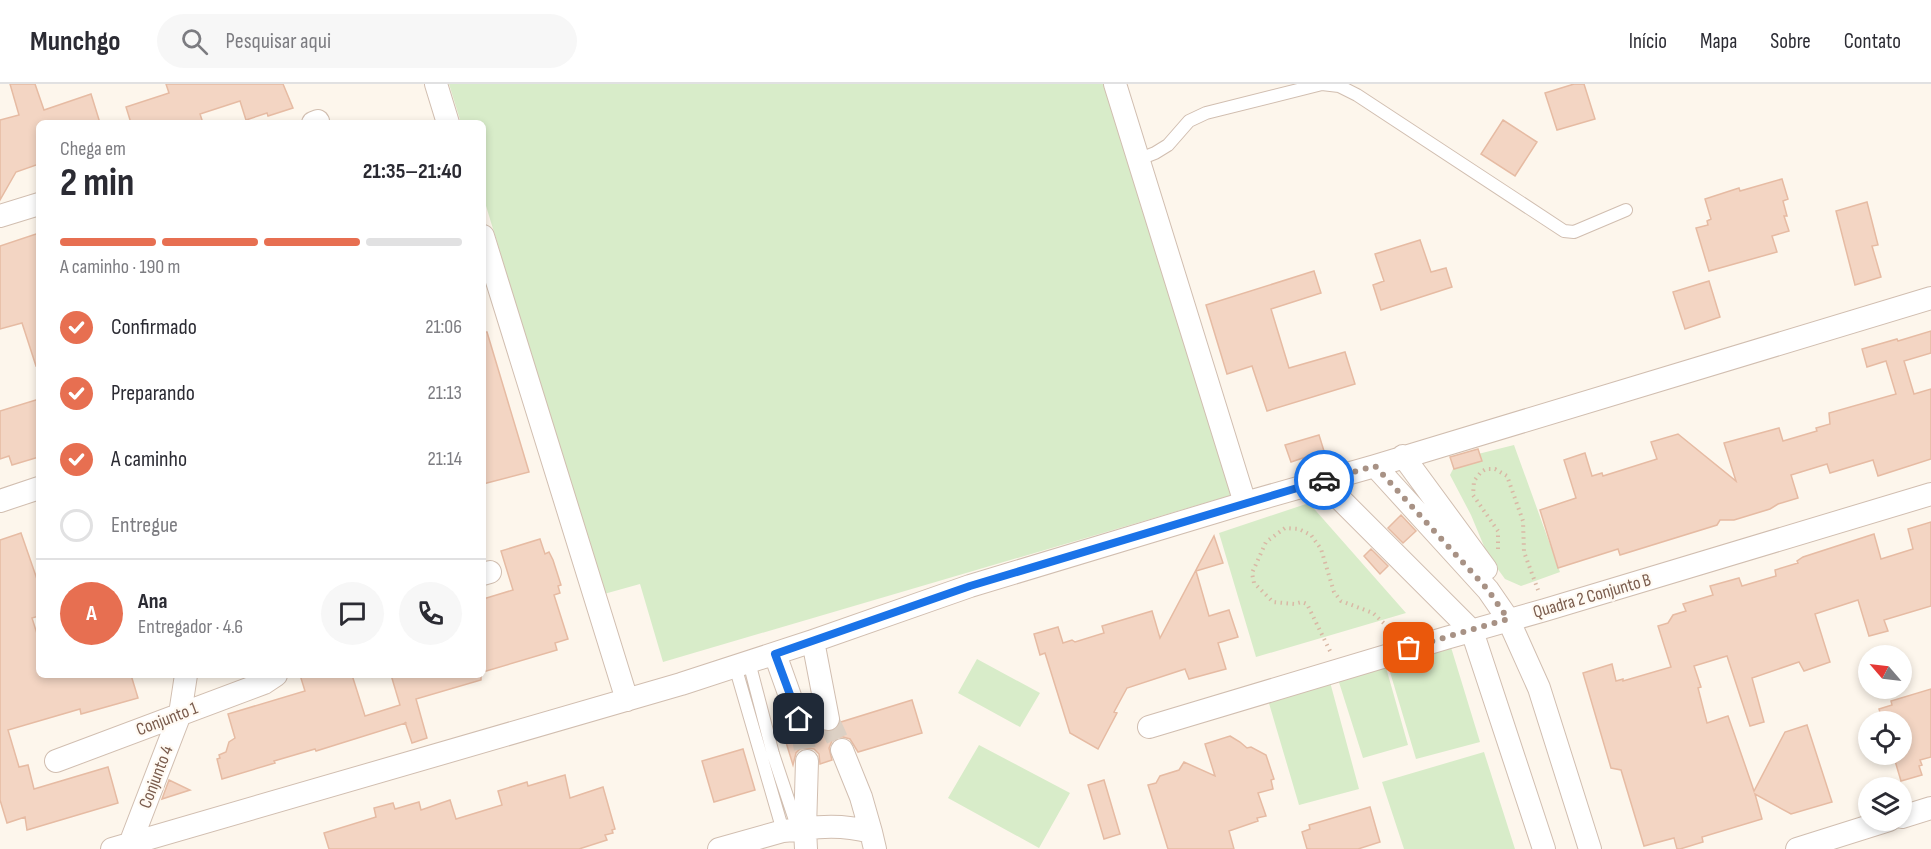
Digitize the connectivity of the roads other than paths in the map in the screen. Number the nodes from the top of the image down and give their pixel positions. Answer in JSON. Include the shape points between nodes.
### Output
{"nodes":[{"id":1,"x":436,"y":84,"type":"edge"},
{"id":2,"x":1115,"y":84,"type":"edge"},
{"id":3,"x":447,"y":120,"type":"edge"},
{"id":4,"x":1137,"y":159,"type":"junction"},
{"id":5,"x":36,"y":205,"type":"edge"},
{"id":6,"x":1626,"y":210,"type":"dead end"},
{"id":7,"x":0,"y":216,"type":"edge"},
{"id":8,"x":486,"y":246,"type":"edge"},
{"id":9,"x":1931,"y":298,"type":"edge"},
{"id":10,"x":1403,"y":456,"type":"junction"},
{"id":11,"x":1375,"y":466,"type":"junction"},
{"id":12,"x":1322,"y":481,"type":"junction"},
{"id":13,"x":36,"y":489,"type":"edge"},
{"id":14,"x":1931,"y":494,"type":"edge"},
{"id":15,"x":0,"y":501,"type":"edge"},
{"id":16,"x":1245,"y":503,"type":"junction"},
{"id":17,"x":1510,"y":619,"type":"junction"},
{"id":18,"x":1472,"y":631,"type":"junction"},
{"id":19,"x":813,"y":641,"type":"junction"},
{"id":20,"x":775,"y":654,"type":"junction"},
{"id":21,"x":742,"y":664,"type":"junction"},
{"id":22,"x":186,"y":678,"type":"edge"},
{"id":23,"x":272,"y":678,"type":"edge"},
{"id":24,"x":627,"y":700,"type":"junction"},
{"id":25,"x":180,"y":714,"type":"junction"},
{"id":26,"x":1149,"y":727,"type":"dead end"},
{"id":27,"x":842,"y":750,"type":"tunnel mouth"},
{"id":28,"x":56,"y":761,"type":"dead end"},
{"id":29,"x":807,"y":761,"type":"tunnel mouth"},
{"id":30,"x":1931,"y":808,"type":"edge"},
{"id":31,"x":1912,"y":814,"type":"edge"},
{"id":32,"x":1858,"y":830,"type":"edge"},
{"id":33,"x":798,"y":835,"type":"edge"},
{"id":34,"x":873,"y":841,"type":"edge"},
{"id":35,"x":121,"y":846,"type":"edge"},
{"id":36,"x":719,"y":849,"type":"edge"},
{"id":37,"x":1544,"y":849,"type":"edge"},
{"id":38,"x":1590,"y":849,"type":"edge"},
{"id":39,"x":1797,"y":849,"type":"edge"}],
"edges":[{"from":1,"to":3,"type":"street"},
{"from":2,"to":4,"type":"street"},
{"from":4,"to":6,"type":"lane","via":[[1168,145],[1189,121],[1206,112],[1322,84],[1339,86],[1357,95],[1564,231],[1574,232]]},
{"from":4,"to":16,"type":"street"},
{"from":5,"to":7,"type":"street"},
{"from":8,"to":24,"type":"street"},
{"from":9,"to":10,"type":"street"},
{"from":10,"to":11,"type":"street"},
{"from":10,"to":17,"type":"street","via":[[1489,572]]},
{"from":11,"to":12,"type":"street"},
{"from":11,"to":17,"type":"street"},
{"from":12,"to":16,"type":"street"},
{"from":12,"to":18,"type":"street"},
{"from":13,"to":15,"type":"street"},
{"from":14,"to":17,"type":"street","name":"Quadra 2 Conjunto B"},
{"from":16,"to":19,"type":"street","via":[[970,586]]},
{"from":17,"to":18,"type":"street","name":"Quadra 2 Conjunto B"},
{"from":17,"to":38,"type":"street","via":[[1539,688]]},
{"from":18,"to":26,"type":"street","name":"Quadra 2 Conjunto B"},
{"from":18,"to":37,"type":"street"},
{"from":19,"to":20,"type":"street"},
{"from":19,"to":20,"type":"street","via":[[827,715],[800,723]]},
{"from":20,"to":21,"type":"street"},
{"from":21,"to":24,"type":"street"},
{"from":21,"to":33,"type":"lane"},
{"from":22,"to":25,"type":"street","name":"Conjunto 4"},
{"from":23,"to":25,"type":"street","name":"Conjunto 1"},
{"from":24,"to":35,"type":"street"},
{"from":25,"to":28,"type":"street","name":"Conjunto 1"},
{"from":25,"to":35,"type":"street","name":"Conjunto 4"},
{"from":27,"to":34,"type":"street"},
{"from":29,"to":33,"type":"street"},
{"from":30,"to":31,"type":"street"},
{"from":32,"to":39,"type":"street"},
{"from":33,"to":34,"type":"street","via":[[834,826],[852,827]]},
{"from":33,"to":36,"type":"street"}]}
